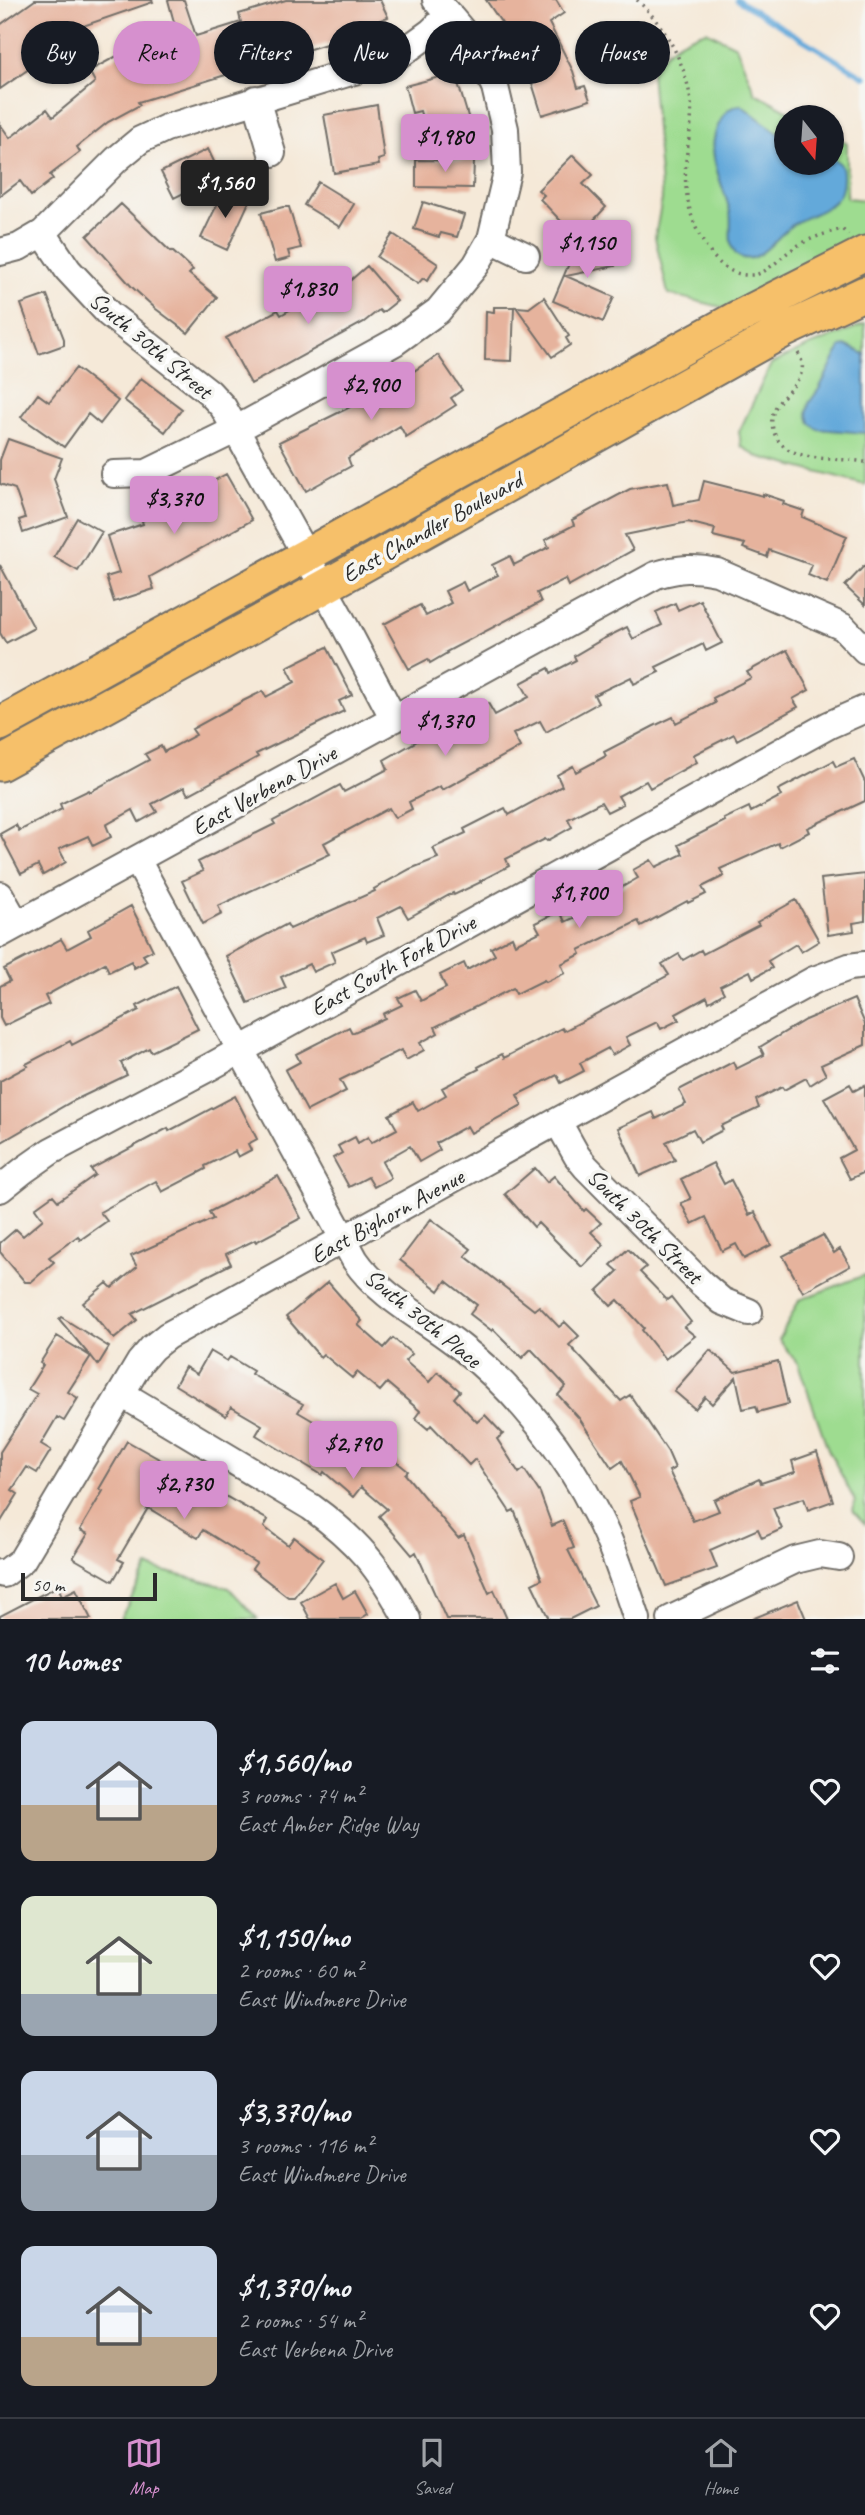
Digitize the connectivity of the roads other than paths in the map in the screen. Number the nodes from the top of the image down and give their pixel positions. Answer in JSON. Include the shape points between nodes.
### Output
{"nodes":[{"id":1,"x":442,"y":8,"type":"edge"},
{"id":2,"x":256,"y":99,"type":"junction"},
{"id":3,"x":272,"y":153,"type":"dead end"},
{"id":4,"x":43,"y":233,"type":"junction"},
{"id":5,"x":491,"y":239,"type":"junction"},
{"id":6,"x":859,"y":246,"type":"edge"},
{"id":7,"x":0,"y":252,"type":"edge"},
{"id":8,"x":526,"y":256,"type":"dead end"},
{"id":9,"x":865,"y":293,"type":"edge"},
{"id":10,"x":237,"y":429,"type":"junction"},
{"id":11,"x":114,"y":474,"type":"dead end"},
{"id":12,"x":307,"y":557,"type":"junction"},
{"id":13,"x":324,"y":587,"type":"junction"},
{"id":14,"x":865,"y":650,"type":"edge"},
{"id":15,"x":865,"y":709,"type":"edge"},
{"id":16,"x":394,"y":719,"type":"junction"},
{"id":17,"x":0,"y":724,"type":"edge"},
{"id":18,"x":0,"y":764,"type":"edge"},
{"id":19,"x":137,"y":860,"type":"junction"},
{"id":20,"x":0,"y":895,"type":"edge"},
{"id":21,"x":8,"y":930,"type":"edge"},
{"id":22,"x":865,"y":965,"type":"edge"},
{"id":23,"x":240,"y":1050,"type":"junction"},
{"id":24,"x":558,"y":1122,"type":"junction"},
{"id":25,"x":0,"y":1189,"type":"edge"},
{"id":26,"x":344,"y":1240,"type":"junction"},
{"id":27,"x":750,"y":1312,"type":"dead end"},
{"id":28,"x":122,"y":1394,"type":"junction"},
{"id":29,"x":839,"y":1557,"type":"dead end"},
{"id":30,"x":2,"y":1573,"type":"edge"},
{"id":31,"x":407,"y":1619,"type":"edge"},
{"id":32,"x":637,"y":1619,"type":"edge"},
{"id":33,"x":671,"y":1619,"type":"edge"}],
"edges":[{"from":1,"to":2,"type":"street","via":[[431,32],[402,53]]},
{"from":1,"to":5,"type":"street","via":[[476,50],[495,87],[505,129],[507,172]]},
{"from":2,"to":3,"type":"street"},
{"from":2,"to":4,"type":"street","via":[[140,140]]},
{"from":4,"to":7,"type":"street"},
{"from":4,"to":10,"type":"street","name":"South 30th Street","via":[[90,296],[209,392]]},
{"from":5,"to":8,"type":"street"},
{"from":5,"to":10,"type":"street","via":[[438,311],[395,342]]},
{"from":6,"to":12,"type":"main road","name":"East Chandler Boulevard"},
{"from":9,"to":13,"type":"main road","name":"East Chandler Boulevard","via":[[783,331]]},
{"from":10,"to":11,"type":"street","via":[[147,473]]},
{"from":10,"to":12,"type":"street","name":"South 30th Street"},
{"from":12,"to":13,"type":"street","name":"South 30th Street"},
{"from":12,"to":17,"type":"main road","name":"East Chandler Boulevard"},
{"from":13,"to":16,"type":"street","name":"South 30th Street"},
{"from":13,"to":18,"type":"main road","name":"East Chandler Boulevard"},
{"from":14,"to":16,"type":"street","name":"East Verbena Drive","via":[[843,627],[762,591],[717,572],[676,569],[633,586]]},
{"from":15,"to":23,"type":"street","name":"East South Fork Drive"},
{"from":16,"to":19,"type":"street","name":"East Verbena Drive"},
{"from":19,"to":21,"type":"street","name":"East Verbena Drive"},
{"from":19,"to":23,"type":"street","name":"South 30th Place"},
{"from":20,"to":21,"type":"street"},
{"from":22,"to":24,"type":"street","name":"East Bighorn Avenue","via":[[814,980]]},
{"from":23,"to":25,"type":"street","name":"East South Fork Drive","via":[[51,1152]]},
{"from":23,"to":26,"type":"street","name":"South 30th Place"},
{"from":24,"to":26,"type":"street","name":"East Bighorn Avenue"},
{"from":24,"to":27,"type":"street","name":"South 30th Street","via":[[586,1167],[701,1283],[722,1300]]},
{"from":26,"to":28,"type":"street","name":"East Bighorn Avenue","via":[[167,1336],[141,1362]]},
{"from":26,"to":32,"type":"street","name":"South 30th Place","via":[[368,1279],[461,1347],[541,1429],[597,1514]]},
{"from":28,"to":30,"type":"street","name":"East Bighorn Avenue","via":[[22,1560]]},
{"from":28,"to":31,"type":"street","via":[[338,1527],[379,1570]]},
{"from":29,"to":33,"type":"street","via":[[820,1554],[795,1560]]}]}
